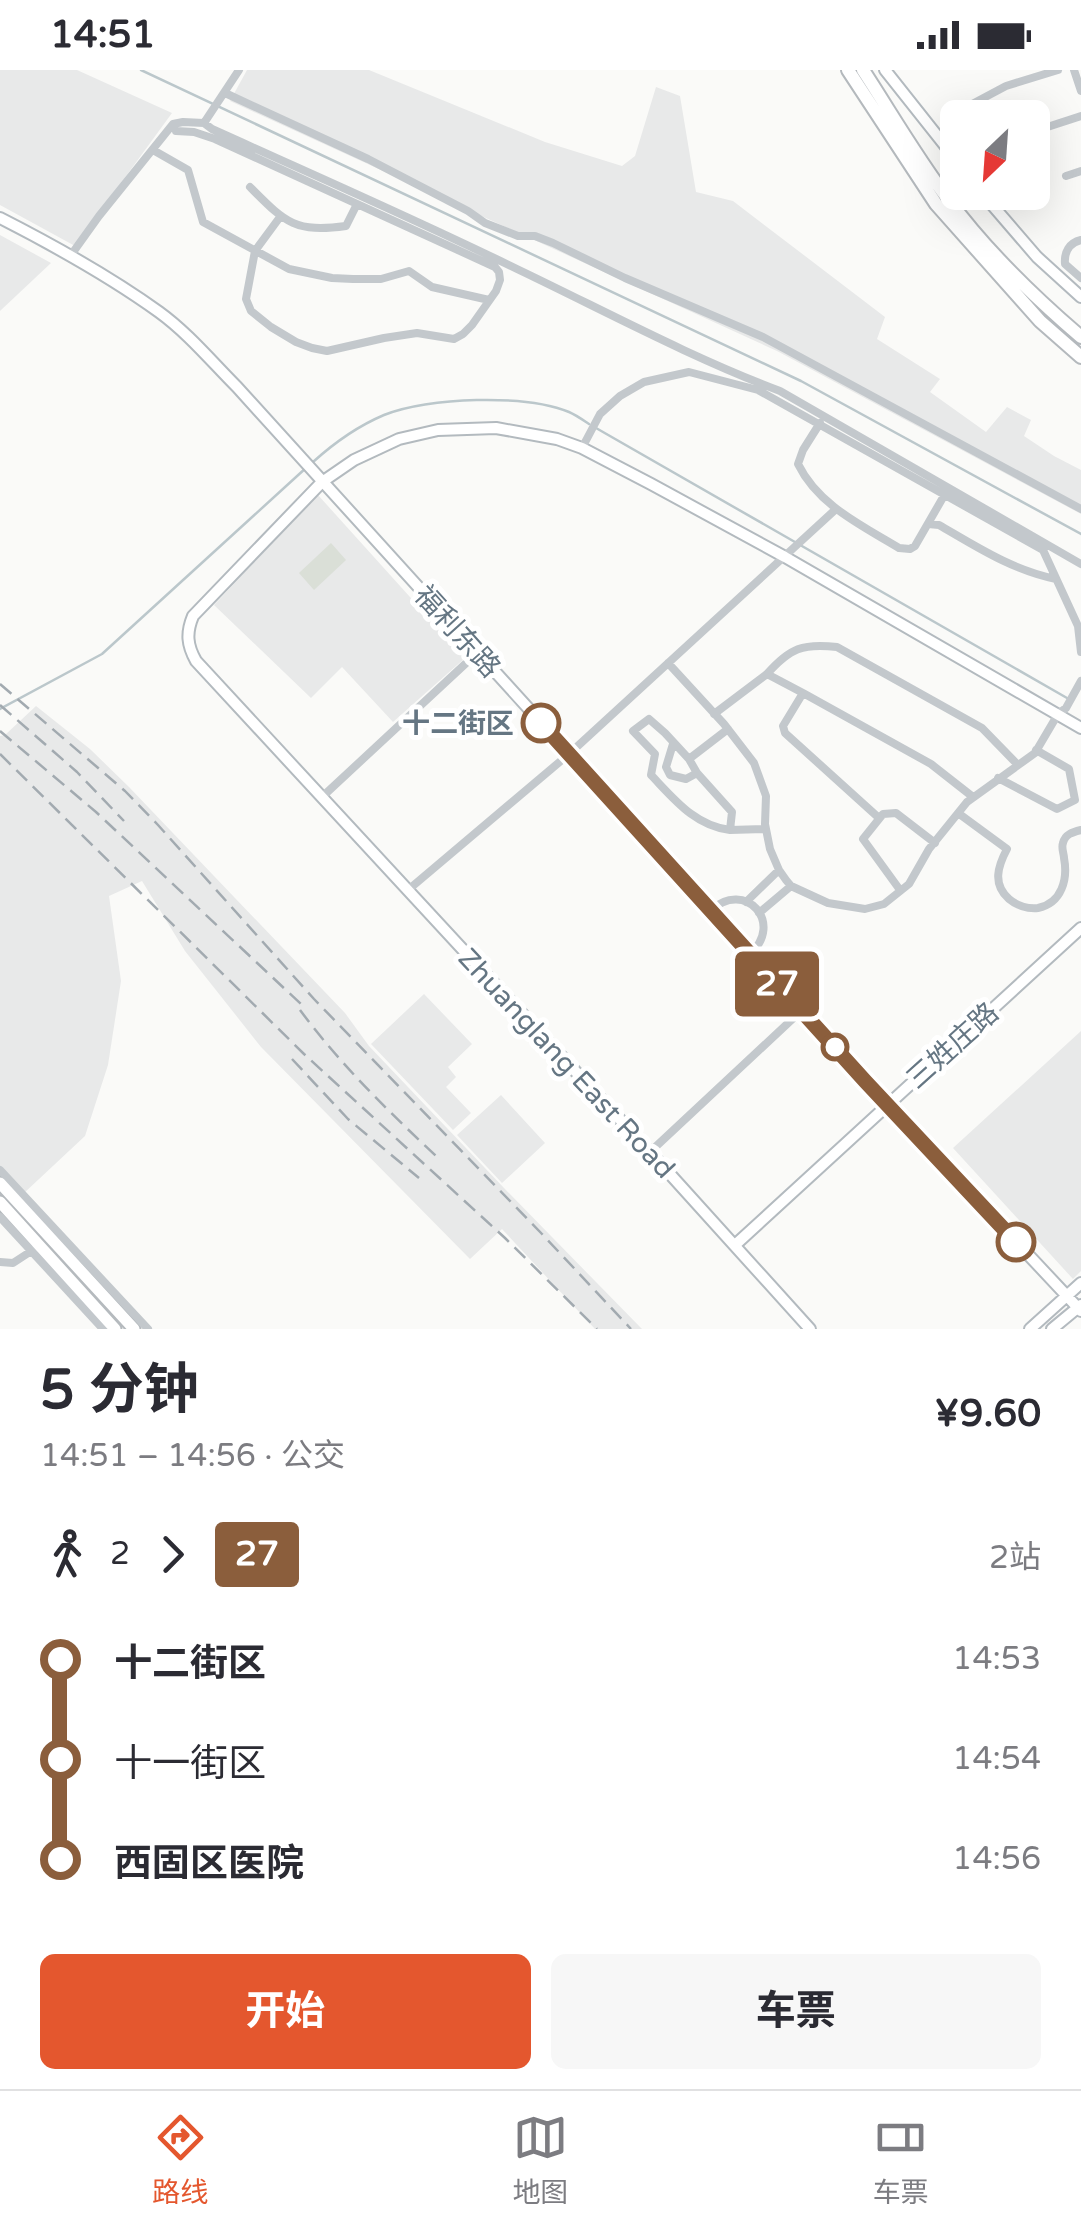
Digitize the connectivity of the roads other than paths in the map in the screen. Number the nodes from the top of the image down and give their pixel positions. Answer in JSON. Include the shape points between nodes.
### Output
{"nodes":[{"id":1,"x":239,"y":70,"type":"edge"},
{"id":2,"x":848,"y":70,"type":"edge"},
{"id":3,"x":863,"y":70,"type":"edge"},
{"id":4,"x":885,"y":70,"type":"edge"},
{"id":5,"x":1058,"y":70,"type":"edge"},
{"id":6,"x":1074,"y":70,"type":"edge"},
{"id":7,"x":1081,"y":91,"type":"edge"},
{"id":8,"x":223,"y":96,"type":"junction"},
{"id":9,"x":980,"y":100,"type":"edge"},
{"id":10,"x":1081,"y":116,"type":"edge"},
{"id":11,"x":208,"y":119,"type":"junction"},
{"id":12,"x":1050,"y":126,"type":"edge"},
{"id":13,"x":176,"y":132,"type":"dead end"},
{"id":14,"x":940,"y":139,"type":"edge"},
{"id":15,"x":153,"y":150,"type":"junction"},
{"id":16,"x":1081,"y":171,"type":"edge"},
{"id":17,"x":1066,"y":176,"type":"dead end"},
{"id":18,"x":250,"y":187,"type":"dead end"},
{"id":19,"x":357,"y":204,"type":"junction"},
{"id":20,"x":997,"y":210,"type":"edge"},
{"id":21,"x":280,"y":217,"type":"junction"},
{"id":22,"x":0,"y":218,"type":"edge"},
{"id":23,"x":1081,"y":240,"type":"edge"},
{"id":24,"x":255,"y":252,"type":"junction"},
{"id":25,"x":71,"y":255,"type":"junction"},
{"id":26,"x":1081,"y":278,"type":"edge"},
{"id":27,"x":1081,"y":296,"type":"edge"},
{"id":28,"x":489,"y":300,"type":"junction"},
{"id":29,"x":1081,"y":337,"type":"edge"},
{"id":30,"x":1081,"y":357,"type":"edge"},
{"id":31,"x":820,"y":423,"type":"junction"},
{"id":32,"x":582,"y":448,"type":"junction"},
{"id":33,"x":320,"y":480,"type":"junction"},
{"id":34,"x":945,"y":494,"type":"junction"},
{"id":35,"x":836,"y":509,"type":"junction"},
{"id":36,"x":1081,"y":510,"type":"edge"},
{"id":37,"x":928,"y":524,"type":"junction"},
{"id":38,"x":787,"y":555,"type":"junction"},
{"id":39,"x":1081,"y":564,"type":"edge"},
{"id":40,"x":1056,"y":578,"type":"junction"},
{"id":41,"x":1080,"y":650,"type":"edge"},
{"id":42,"x":477,"y":653,"type":"junction"},
{"id":43,"x":668,"y":663,"type":"junction"},
{"id":44,"x":767,"y":674,"type":"junction"},
{"id":45,"x":1081,"y":681,"type":"edge"},
{"id":46,"x":804,"y":693,"type":"junction"},
{"id":47,"x":1062,"y":711,"type":"junction"},
{"id":48,"x":714,"y":714,"type":"junction"},
{"id":49,"x":1081,"y":728,"type":"edge"},
{"id":50,"x":728,"y":729,"type":"junction"},
{"id":51,"x":673,"y":744,"type":"junction"},
{"id":52,"x":1036,"y":750,"type":"junction"},
{"id":53,"x":569,"y":754,"type":"junction"},
{"id":54,"x":689,"y":760,"type":"junction"},
{"id":55,"x":1017,"y":764,"type":"junction"},
{"id":56,"x":697,"y":774,"type":"junction"},
{"id":57,"x":670,"y":775,"type":"junction"},
{"id":58,"x":998,"y":778,"type":"junction"},
{"id":59,"x":660,"y":784,"type":"junction"},
{"id":60,"x":322,"y":797,"type":"junction"},
{"id":61,"x":973,"y":797,"type":"junction"},
{"id":62,"x":1078,"y":801,"type":"edge"},
{"id":63,"x":958,"y":813,"type":"junction"},
{"id":64,"x":880,"y":818,"type":"junction"},
{"id":65,"x":766,"y":829,"type":"junction"},
{"id":66,"x":730,"y":830,"type":"junction"},
{"id":67,"x":1081,"y":830,"type":"edge"},
{"id":68,"x":934,"y":842,"type":"junction"},
{"id":69,"x":779,"y":870,"type":"junction"},
{"id":70,"x":791,"y":886,"type":"junction"},
{"id":71,"x":408,"y":890,"type":"junction"},
{"id":72,"x":900,"y":890,"type":"junction"},
{"id":73,"x":746,"y":902,"type":"junction"},
{"id":74,"x":710,"y":910,"type":"junction"},
{"id":75,"x":759,"y":913,"type":"junction"},
{"id":76,"x":1081,"y":928,"type":"edge"},
{"id":77,"x":750,"y":954,"type":"junction"},
{"id":78,"x":801,"y":1010,"type":"junction"},
{"id":79,"x":887,"y":1104,"type":"junction"},
{"id":80,"x":650,"y":1152,"type":"junction"},
{"id":81,"x":0,"y":1170,"type":"edge"},
{"id":82,"x":0,"y":1183,"type":"edge"},
{"id":83,"x":0,"y":1202,"type":"edge"},
{"id":84,"x":3,"y":1218,"type":"edge"},
{"id":85,"x":734,"y":1245,"type":"junction"},
{"id":86,"x":36,"y":1248,"type":"junction"},
{"id":87,"x":0,"y":1262,"type":"edge"},
{"id":88,"x":1081,"y":1283,"type":"edge"},
{"id":89,"x":1067,"y":1296,"type":"junction"},
{"id":90,"x":1080,"y":1308,"type":"edge"},
{"id":91,"x":103,"y":1329,"type":"edge"},
{"id":92,"x":115,"y":1329,"type":"edge"},
{"id":93,"x":134,"y":1329,"type":"edge"},
{"id":94,"x":148,"y":1329,"type":"edge"},
{"id":95,"x":810,"y":1329,"type":"edge"},
{"id":96,"x":1030,"y":1329,"type":"edge"},
{"id":97,"x":1052,"y":1329,"type":"edge"}],
"edges":[{"from":1,"to":8,"type":"street"},
{"from":2,"to":30,"type":"highway","via":[[936,204]]},
{"from":3,"to":29,"type":"highway","via":[[948,199]]},
{"from":4,"to":14,"type":"street"},
{"from":5,"to":9,"type":"street"},
{"from":6,"to":7,"type":"street"},
{"from":8,"to":11,"type":"street"},
{"from":8,"to":36,"type":"street","via":[[368,159],[485,223],[553,243],[763,337]]},
{"from":10,"to":12,"type":"street"},
{"from":11,"to":15,"type":"street","via":[[173,124]]},
{"from":11,"to":39,"type":"street","via":[[212,129],[780,392]]},
{"from":13,"to":19,"type":"street","via":[[215,139]]},
{"from":15,"to":24,"type":"street","via":[[188,170],[203,222]]},
{"from":15,"to":25,"type":"street"},
{"from":16,"to":17,"type":"street"},
{"from":18,"to":21,"type":"street"},
{"from":19,"to":21,"type":"street","via":[[346,226],[304,228]]},
{"from":19,"to":28,"type":"street","via":[[495,267],[500,280]]},
{"from":20,"to":27,"type":"street"},
{"from":21,"to":24,"type":"street"},
{"from":22,"to":25,"type":"street","name":"福利东路"},
{"from":23,"to":26,"type":"street","via":[[1065,258]]},
{"from":24,"to":28,"type":"street","via":[[289,269],[332,278],[409,271],[432,287]]},
{"from":24,"to":28,"type":"street","via":[[246,299],[251,311],[312,348],[327,351],[416,333],[454,340]]},
{"from":25,"to":33,"type":"street","name":"福利东路","via":[[162,314]]},
{"from":31,"to":32,"type":"street","via":[[758,390],[690,372],[644,382],[620,396],[600,414]]},
{"from":31,"to":34,"type":"street"},
{"from":31,"to":35,"type":"street","via":[[798,464]]},
{"from":32,"to":33,"type":"street","via":[[496,428],[438,430],[399,439]]},
{"from":32,"to":38,"type":"street"},
{"from":33,"to":42,"type":"street","name":"福利东路"},
{"from":33,"to":60,"type":"street","name":"Zhuanglang East Road","via":[[193,616],[188,648]]},
{"from":34,"to":37,"type":"street"},
{"from":34,"to":40,"type":"street","via":[[1042,550]]},
{"from":35,"to":37,"type":"street","via":[[905,550]]},
{"from":35,"to":38,"type":"street"},
{"from":37,"to":40,"type":"street","via":[[1028,573]]},
{"from":38,"to":43,"type":"street"},
{"from":38,"to":47,"type":"street"},
{"from":40,"to":41,"type":"street","via":[[1078,626]]},
{"from":42,"to":53,"type":"street","name":"福利东路"},
{"from":42,"to":60,"type":"street"},
{"from":43,"to":48,"type":"street"},
{"from":43,"to":53,"type":"street"},
{"from":44,"to":46,"type":"street"},
{"from":44,"to":48,"type":"street"},
{"from":44,"to":55,"type":"street","via":[[797,648],[838,647],[982,728]]},
{"from":45,"to":47,"type":"street"},
{"from":46,"to":61,"type":"street","via":[[930,764]]},
{"from":46,"to":64,"type":"street","via":[[786,733]]},
{"from":47,"to":49,"type":"street"},
{"from":47,"to":52,"type":"street"},
{"from":48,"to":50,"type":"street"},
{"from":50,"to":54,"type":"street"},
{"from":50,"to":65,"type":"street","via":[[754,763],[766,796]]},
{"from":51,"to":54,"type":"street"},
{"from":51,"to":57,"type":"street"},
{"from":51,"to":59,"type":"street","via":[[648,719],[633,731],[655,754],[652,775]]},
{"from":52,"to":55,"type":"street"},
{"from":52,"to":62,"type":"street","via":[[1069,769]]},
{"from":53,"to":71,"type":"street"},
{"from":53,"to":74,"type":"street","name":"福利东路"},
{"from":54,"to":56,"type":"street"},
{"from":55,"to":58,"type":"street"},
{"from":56,"to":57,"type":"street"},
{"from":56,"to":66,"type":"street","via":[[732,812]]},
{"from":57,"to":59,"type":"street"},
{"from":58,"to":61,"type":"street"},
{"from":58,"to":62,"type":"street","via":[[1057,809]]},
{"from":59,"to":66,"type":"street","via":[[696,820]]},
{"from":60,"to":71,"type":"street","name":"Zhuanglang East Road"},
{"from":61,"to":63,"type":"street"},
{"from":63,"to":67,"type":"street","via":[[1006,849],[998,881],[1025,908],[1039,908],[1060,893],[1066,880],[1063,843]]},
{"from":63,"to":68,"type":"street"},
{"from":64,"to":68,"type":"street","via":[[896,813]]},
{"from":64,"to":72,"type":"street","via":[[863,839]]},
{"from":65,"to":66,"type":"street"},
{"from":65,"to":69,"type":"street"},
{"from":68,"to":72,"type":"street"},
{"from":69,"to":70,"type":"street"},
{"from":69,"to":73,"type":"street"},
{"from":70,"to":72,"type":"street","via":[[828,903],[864,909]]},
{"from":70,"to":75,"type":"street"},
{"from":71,"to":80,"type":"street","name":"Zhuanglang East Road"},
{"from":73,"to":74,"type":"street","via":[[728,900]]},
{"from":73,"to":75,"type":"street"},
{"from":74,"to":77,"type":"street","name":"福利东路"},
{"from":75,"to":77,"type":"street","via":[[763,938]]},
{"from":76,"to":79,"type":"street","name":"三姓庄路"},
{"from":77,"to":78,"type":"street","name":"福利东路"},
{"from":78,"to":79,"type":"street","name":"福利东路"},
{"from":78,"to":80,"type":"street"},
{"from":79,"to":85,"type":"street","name":"三姓庄路"},
{"from":79,"to":89,"type":"street","name":"福利东路"},
{"from":80,"to":85,"type":"street","name":"Zhuanglang East Road"},
{"from":81,"to":94,"type":"street"},
{"from":82,"to":93,"type":"main road"},
{"from":83,"to":84,"type":"main road"},
{"from":84,"to":86,"type":"main road"},
{"from":85,"to":95,"type":"street","name":"Zhuanglang East Road"},
{"from":86,"to":87,"type":"street","via":[[13,1263]]},
{"from":86,"to":91,"type":"street"},
{"from":86,"to":92,"type":"main road"},
{"from":88,"to":89,"type":"street"},
{"from":89,"to":90,"type":"street","name":"福利东路"},
{"from":89,"to":96,"type":"street"},
{"from":90,"to":97,"type":"street"}]}
